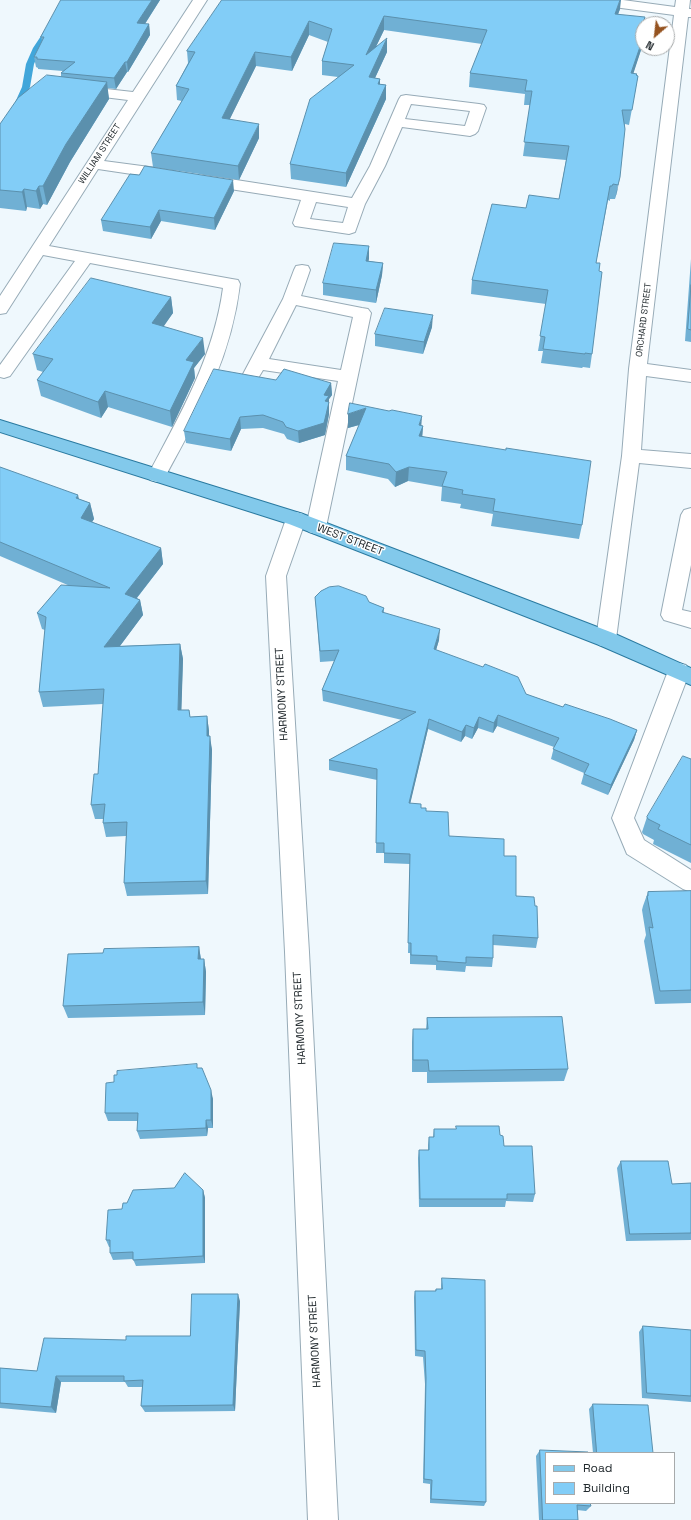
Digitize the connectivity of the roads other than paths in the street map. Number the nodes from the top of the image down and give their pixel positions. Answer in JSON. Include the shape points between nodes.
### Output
{"nodes":[{"id":1,"x":200,"y":0,"type":"edge"},
{"id":2,"x":591,"y":0,"type":"edge"},
{"id":3,"x":685,"y":8,"type":"edge"},
{"id":4,"x":68,"y":89,"type":"edge"},
{"id":5,"x":137,"y":97,"type":"junction"},
{"id":6,"x":396,"y":122,"type":"junction"},
{"id":7,"x":94,"y":164,"type":"junction"},
{"id":8,"x":310,"y":197,"type":"junction"},
{"id":9,"x":357,"y":204,"type":"junction"},
{"id":10,"x":39,"y":249,"type":"junction"},
{"id":11,"x":86,"y":257,"type":"junction"},
{"id":12,"x":302,"y":270,"type":"dead end"},
{"id":13,"x":291,"y":300,"type":"junction"},
{"id":14,"x":0,"y":309,"type":"edge"},
{"id":15,"x":638,"y":369,"type":"junction"},
{"id":16,"x":0,"y":371,"type":"edge"},
{"id":17,"x":691,"y":376,"type":"edge"},
{"id":18,"x":348,"y":377,"type":"junction"},
{"id":19,"x":0,"y":426,"type":"edge"},
{"id":20,"x":631,"y":456,"type":"junction"},
{"id":21,"x":691,"y":461,"type":"edge"},
{"id":22,"x":157,"y":475,"type":"junction"},
{"id":23,"x":691,"y":515,"type":"edge"},
{"id":24,"x":306,"y":523,"type":"junction"},
{"id":25,"x":691,"y":620,"type":"edge"},
{"id":26,"x":606,"y":639,"type":"junction"},
{"id":27,"x":685,"y":674,"type":"edge"},
{"id":28,"x":691,"y":882,"type":"edge"},
{"id":29,"x":323,"y":1520,"type":"edge"}],
"edges":[{"from":1,"to":5,"type":"street","name":"WILLIAM STREET"},
{"from":2,"to":3,"type":"street"},
{"from":3,"to":15,"type":"street","name":"ORCHARD STREET"},
{"from":4,"to":5,"type":"street"},
{"from":5,"to":7,"type":"street","name":"WILLIAM STREET"},
{"from":6,"to":6,"type":"street","via":[[470,132],[479,108],[406,99]]},
{"from":6,"to":9,"type":"street","via":[[367,188]]},
{"from":7,"to":8,"type":"street"},
{"from":7,"to":10,"type":"street","name":"WILLIAM STREET"},
{"from":8,"to":9,"type":"street"},
{"from":8,"to":9,"type":"street","via":[[301,223],[349,228]]},
{"from":10,"to":11,"type":"street"},
{"from":10,"to":14,"type":"street","name":"WILLIAM STREET"},
{"from":11,"to":16,"type":"street","via":[[4,372]]},
{"from":11,"to":22,"type":"street","via":[[232,284],[223,336],[210,370]]},
{"from":12,"to":13,"type":"street"},
{"from":13,"to":18,"type":"street","name":"HARMONY STREET","via":[[362,313]]},
{"from":13,"to":18,"type":"street","via":[[254,370]]},
{"from":15,"to":17,"type":"street"},
{"from":15,"to":20,"type":"street","name":"ORCHARD STREET"},
{"from":18,"to":24,"type":"street","name":"HARMONY STREET"},
{"from":19,"to":22,"type":"main road","name":"WEST STREET"},
{"from":20,"to":21,"type":"street"},
{"from":20,"to":26,"type":"street","name":"ORCHARD STREET"},
{"from":22,"to":24,"type":"main road","name":"WEST STREET"},
{"from":23,"to":25,"type":"street","via":[[671,615]]},
{"from":24,"to":26,"type":"main road","name":"WEST STREET"},
{"from":24,"to":29,"type":"street","name":"HARMONY STREET","via":[[276,576],[298,960]]},
{"from":26,"to":27,"type":"main road","name":"WEST STREET"},
{"from":27,"to":28,"type":"street","via":[[623,818],[635,847]]}]}
